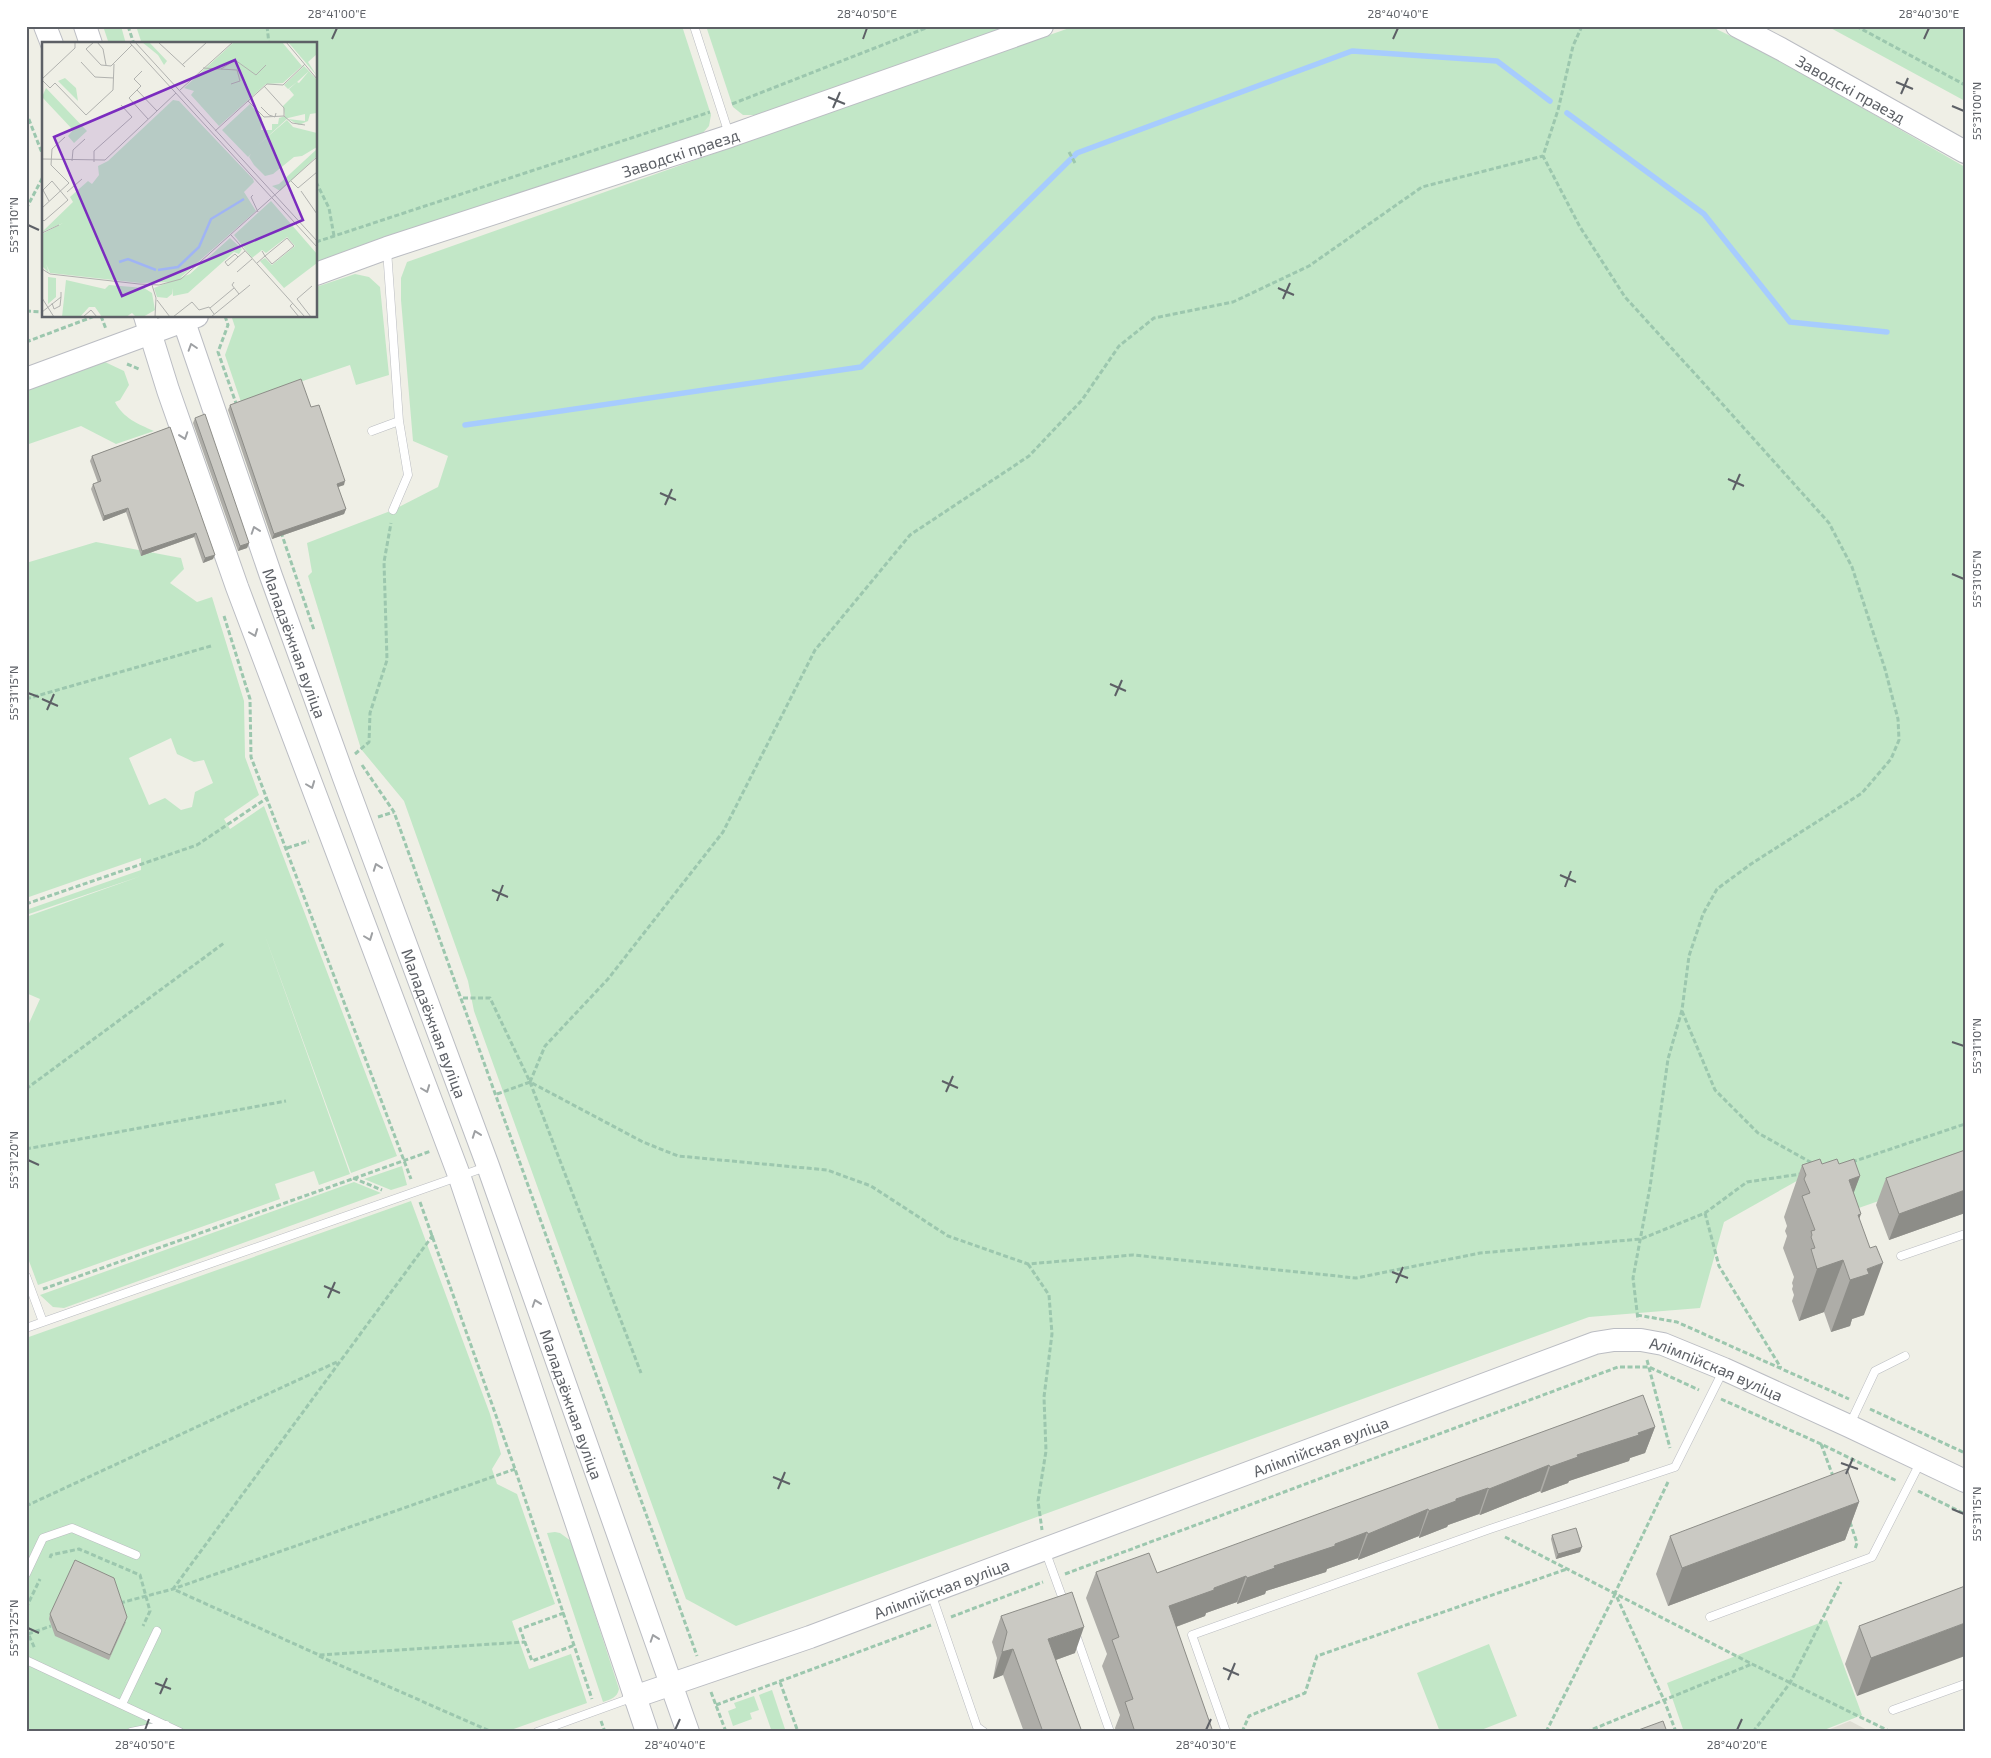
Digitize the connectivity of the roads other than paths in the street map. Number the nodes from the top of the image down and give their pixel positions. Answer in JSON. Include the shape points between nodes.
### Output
{"nodes":[{"id":1,"x":46,"y":26,"type":"edge"},
{"id":2,"x":85,"y":26,"type":"edge"},
{"id":3,"x":694,"y":26,"type":"edge"},
{"id":4,"x":1042,"y":26,"type":"edge"},
{"id":5,"x":1737,"y":26,"type":"edge"},
{"id":6,"x":51,"y":42,"type":"edge"},
{"id":7,"x":90,"y":42,"type":"edge"},
{"id":8,"x":730,"y":136,"type":"junction"},
{"id":9,"x":1965,"y":152,"type":"edge"},
{"id":10,"x":387,"y":248,"type":"junction"},
{"id":11,"x":318,"y":273,"type":"edge"},
{"id":12,"x":187,"y":318,"type":"edge"},
{"id":13,"x":148,"y":325,"type":"edge"},
{"id":14,"x":26,"y":379,"type":"edge"},
{"id":15,"x":399,"y":421,"type":"junction"},
{"id":16,"x":372,"y":431,"type":"dead end"},
{"id":17,"x":393,"y":510,"type":"road end"},
{"id":18,"x":488,"y":1166,"type":"junction"},
{"id":19,"x":459,"y":1175,"type":"junction"},
{"id":20,"x":1965,"y":1234,"type":"edge"},
{"id":21,"x":1902,"y":1256,"type":"dead end"},
{"id":22,"x":26,"y":1276,"type":"edge"},
{"id":23,"x":43,"y":1322,"type":"junction"},
{"id":24,"x":26,"y":1328,"type":"edge"},
{"id":25,"x":1905,"y":1356,"type":"dead end"},
{"id":26,"x":1724,"y":1369,"type":"junction"},
{"id":27,"x":1849,"y":1426,"type":"junction"},
{"id":28,"x":1921,"y":1460,"type":"junction"},
{"id":29,"x":1965,"y":1481,"type":"edge"},
{"id":30,"x":1044,"y":1548,"type":"junction"},
{"id":31,"x":136,"y":1555,"type":"dead end"},
{"id":32,"x":26,"y":1574,"type":"edge"},
{"id":33,"x":930,"y":1591,"type":"junction"},
{"id":34,"x":1070,"y":1616,"type":"edge"},
{"id":35,"x":1710,"y":1617,"type":"dead end"},
{"id":36,"x":1073,"y":1625,"type":"edge"},
{"id":37,"x":157,"y":1630,"type":"dead end"},
{"id":38,"x":26,"y":1660,"type":"edge"},
{"id":39,"x":670,"y":1684,"type":"junction"},
{"id":40,"x":1965,"y":1684,"type":"edge"},
{"id":41,"x":634,"y":1697,"type":"junction"},
{"id":42,"x":122,"y":1704,"type":"junction"},
{"id":43,"x":1893,"y":1710,"type":"dead end"},
{"id":44,"x":166,"y":1725,"type":"junction"},
{"id":45,"x":130,"y":1732,"type":"edge"},
{"id":46,"x":180,"y":1732,"type":"edge"},
{"id":47,"x":537,"y":1732,"type":"edge"},
{"id":48,"x":647,"y":1732,"type":"edge"},
{"id":49,"x":688,"y":1732,"type":"edge"},
{"id":50,"x":984,"y":1732,"type":"edge"},
{"id":51,"x":1110,"y":1732,"type":"edge"},
{"id":52,"x":1226,"y":1732,"type":"edge"}],
"edges":[{"from":1,"to":6,"type":"main road"},
{"from":2,"to":7,"type":"main road"},
{"from":3,"to":8,"type":"lane"},
{"from":4,"to":8,"type":"main road","name":"Заводскі праезд"},
{"from":5,"to":9,"type":"main road","name":"Заводскі праезд"},
{"from":8,"to":10,"type":"main road","name":"Заводскі праезд"},
{"from":10,"to":11,"type":"main road","name":"Заводскі праезд"},
{"from":10,"to":15,"type":"lane"},
{"from":12,"to":13,"type":"main road"},
{"from":18,"to":12,"type":"main road","name":"Маладзёжная вуліца","one_way":true,"via":[[271,576],[202,378]]},
{"from":13,"to":14,"type":"main road"},
{"from":13,"to":19,"type":"main road","name":"Маладзёжная вуліца","one_way":true,"via":[[237,588]]},
{"from":15,"to":16,"type":"lane"},
{"from":15,"to":17,"type":"lane","via":[[408,475]]},
{"from":18,"to":19,"type":"lane"},
{"from":39,"to":18,"type":"main road","name":"Маладзёжная вуліца","one_way":true},
{"from":19,"to":23,"type":"lane"},
{"from":19,"to":41,"type":"main road","name":"Маладзёжная вуліца"},
{"from":20,"to":21,"type":"lane"},
{"from":22,"to":23,"type":"lane"},
{"from":23,"to":24,"type":"lane"},
{"from":25,"to":27,"type":"lane","via":[[1874,1371]]},
{"from":26,"to":27,"type":"main road","name":"Алімпійская вуліца"},
{"from":26,"to":30,"type":"main road","name":"Алімпійская вуліца","via":[[1663,1344],[1640,1340],[1595,1343]]},
{"from":26,"to":52,"type":"lane","via":[[1675,1467],[1490,1529],[1192,1636]]},
{"from":27,"to":28,"type":"main road","name":"Алімпійская вуліца"},
{"from":28,"to":29,"type":"main road","name":"Алімпійская вуліца"},
{"from":28,"to":35,"type":"lane","via":[[1872,1557]]},
{"from":30,"to":33,"type":"main road","name":"Алімпійская вуліца"},
{"from":30,"to":34,"type":"lane"},
{"from":31,"to":32,"type":"lane","via":[[72,1528],[43,1538]]},
{"from":33,"to":39,"type":"main road","name":"Алімпійская вуліца","via":[[810,1637]]},
{"from":33,"to":50,"type":"lane","via":[[977,1727]]},
{"from":36,"to":51,"type":"lane"},
{"from":37,"to":42,"type":"lane"},
{"from":38,"to":42,"type":"lane"},
{"from":39,"to":41,"type":"main road","name":"Алімпійская вуліца"},
{"from":39,"to":49,"type":"main road","name":"Маладзёжная вуліца"},
{"from":40,"to":43,"type":"lane"},
{"from":41,"to":47,"type":"lane"},
{"from":41,"to":48,"type":"main road","name":"Маладзёжная вуліца"},
{"from":42,"to":44,"type":"lane"},
{"from":44,"to":45,"type":"lane"},
{"from":44,"to":46,"type":"lane"}]}
